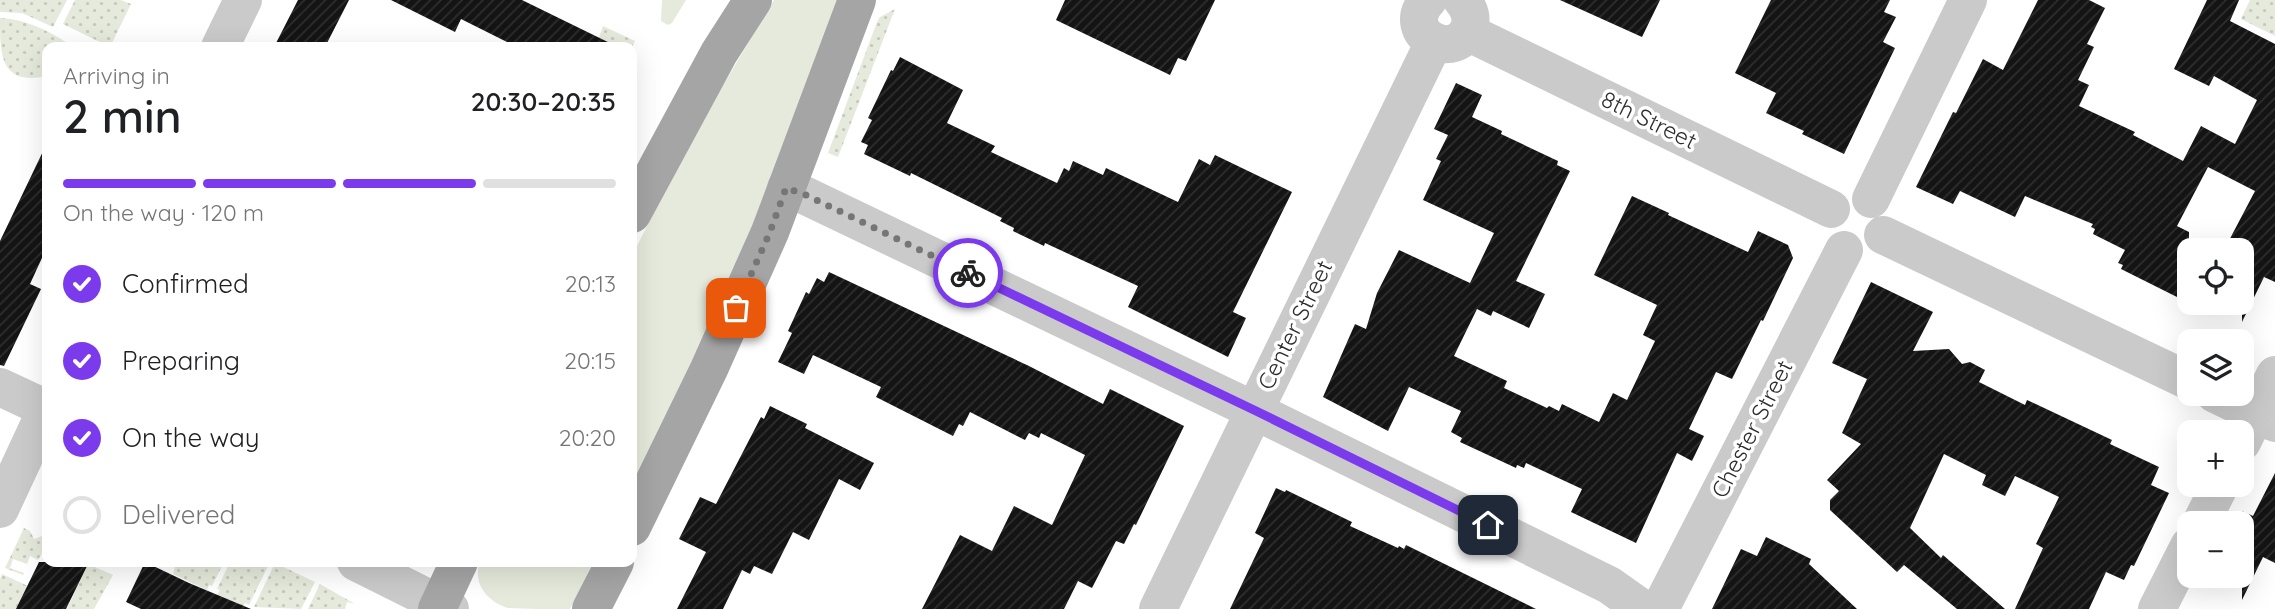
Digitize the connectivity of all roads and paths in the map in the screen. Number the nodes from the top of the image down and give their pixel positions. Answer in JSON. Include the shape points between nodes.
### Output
{"nodes":[{"id":1,"x":243,"y":0,"type":"edge"},
{"id":2,"x":753,"y":0,"type":"edge"},
{"id":3,"x":857,"y":0,"type":"edge"},
{"id":4,"x":1968,"y":0,"type":"edge"},
{"id":5,"x":1435,"y":14,"type":"edge"},
{"id":6,"x":222,"y":42,"type":"edge"},
{"id":7,"x":786,"y":188,"type":"junction"},
{"id":8,"x":1871,"y":199,"type":"junction"},
{"id":9,"x":637,"y":204,"type":"edge"},
{"id":10,"x":1831,"y":209,"type":"junction"},
{"id":11,"x":1883,"y":234,"type":"junction"},
{"id":12,"x":1844,"y":250,"type":"junction"},
{"id":13,"x":2275,"y":374,"type":"edge"},
{"id":14,"x":2177,"y":375,"type":"edge"},
{"id":15,"x":0,"y":387,"type":"edge"},
{"id":16,"x":2231,"y":406,"type":"edge"},
{"id":17,"x":42,"y":407,"type":"edge"},
{"id":18,"x":1254,"y":410,"type":"junction"},
{"id":19,"x":42,"y":420,"type":"edge"},
{"id":20,"x":2258,"y":426,"type":"edge"},
{"id":21,"x":0,"y":509,"type":"edge"},
{"id":22,"x":637,"y":517,"type":"edge"},
{"id":23,"x":366,"y":567,"type":"edge"},
{"id":24,"x":457,"y":567,"type":"edge"},
{"id":25,"x":613,"y":567,"type":"edge"},
{"id":26,"x":2177,"y":570,"type":"edge"},
{"id":27,"x":442,"y":607,"type":"edge"},
{"id":28,"x":592,"y":609,"type":"edge"},
{"id":29,"x":1158,"y":609,"type":"edge"},
{"id":30,"x":1643,"y":609,"type":"edge"},
{"id":31,"x":1660,"y":609,"type":"edge"},
{"id":32,"x":2157,"y":609,"type":"edge"}],
"edges":[{"from":1,"to":6,"type":"street"},
{"from":2,"to":9,"type":"main road"},
{"from":3,"to":7,"type":"main road"},
{"from":4,"to":8,"type":"street"},
{"from":5,"to":10,"type":"street","name":"8th Street"},
{"from":5,"to":18,"type":"street","name":"Center Street"},
{"from":7,"to":18,"type":"street"},
{"from":7,"to":22,"type":"main road","via":[[709,369]]},
{"from":8,"to":10,"type":"street","via":[[1845,197]]},
{"from":8,"to":11,"type":"street","via":[[1885,219]]},
{"from":10,"to":12,"type":"street","via":[[1830,237]]},
{"from":11,"to":12,"type":"street","via":[[1863,253]]},
{"from":11,"to":14,"type":"street"},
{"from":12,"to":31,"type":"street","name":"Chester Street"},
{"from":13,"to":20,"type":"street"},
{"from":15,"to":17,"type":"street"},
{"from":16,"to":20,"type":"street"},
{"from":18,"to":29,"type":"street","name":"Center Street"},
{"from":18,"to":30,"type":"street","via":[[1609,585]]},
{"from":19,"to":21,"type":"street"},
{"from":23,"to":27,"type":"street"},
{"from":24,"to":27,"type":"main road"},
{"from":25,"to":28,"type":"main road"},
{"from":26,"to":32,"type":"street"}]}
